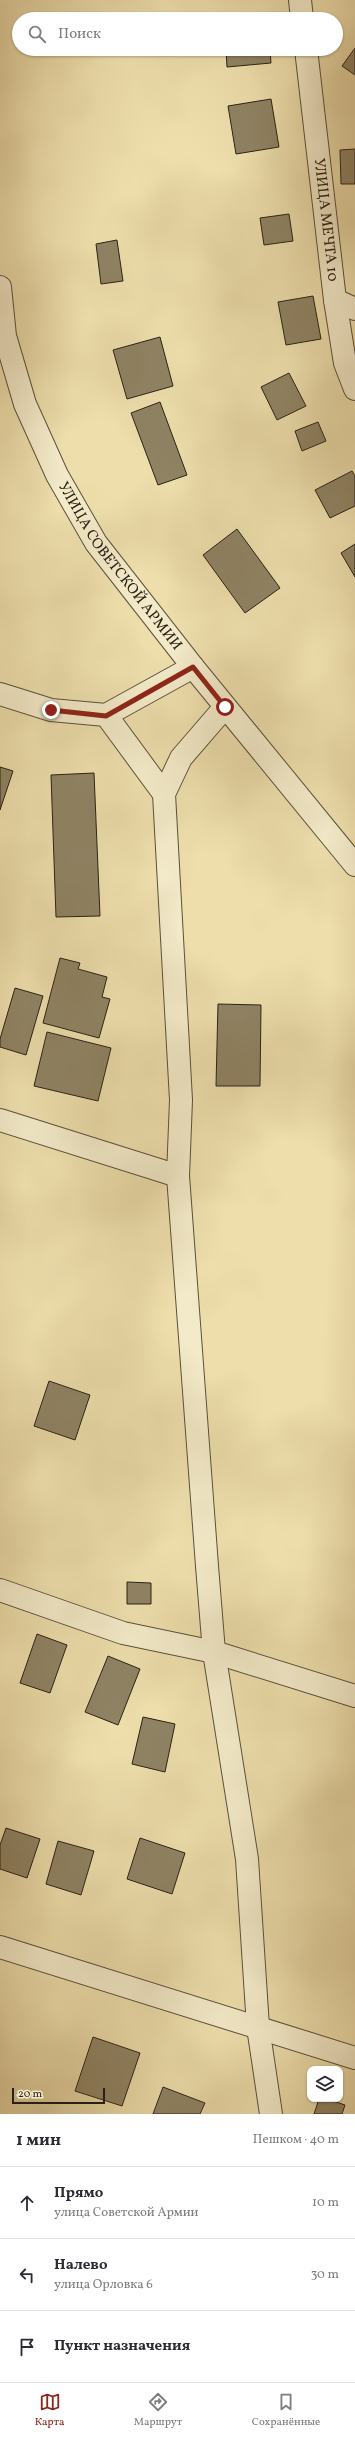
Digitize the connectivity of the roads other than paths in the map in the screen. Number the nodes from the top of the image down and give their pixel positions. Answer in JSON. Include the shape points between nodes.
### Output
{"nodes":[{"id":1,"x":300,"y":0,"type":"edge"},
{"id":2,"x":301,"y":12,"type":"edge"},
{"id":3,"x":307,"y":56,"type":"edge"},
{"id":4,"x":0,"y":288,"type":"edge"},
{"id":5,"x":335,"y":300,"type":"junction"},
{"id":6,"x":355,"y":310,"type":"edge"},
{"id":7,"x":355,"y":389,"type":"edge"},
{"id":8,"x":193,"y":667,"type":"junction"},
{"id":9,"x":0,"y":694,"type":"edge"},
{"id":10,"x":225,"y":707,"type":"junction"},
{"id":11,"x":106,"y":716,"type":"junction"},
{"id":12,"x":164,"y":794,"type":"junction"},
{"id":13,"x":355,"y":865,"type":"edge"},
{"id":14,"x":0,"y":1120,"type":"edge"},
{"id":15,"x":178,"y":1176,"type":"junction"},
{"id":16,"x":0,"y":1590,"type":"edge"},
{"id":17,"x":214,"y":1652,"type":"junction"},
{"id":18,"x":355,"y":1696,"type":"edge"},
{"id":19,"x":0,"y":1947,"type":"edge"},
{"id":20,"x":258,"y":2028,"type":"junction"},
{"id":21,"x":355,"y":2058,"type":"edge"},
{"id":22,"x":271,"y":2114,"type":"edge"}],
"edges":[{"from":1,"to":2,"type":"street"},
{"from":3,"to":5,"type":"street","name":"УЛИЦА МЕЧТА 10"},
{"from":4,"to":8,"type":"street","name":"УЛИЦА СОВЕТСКОЙ АРМИИ","via":[[5,336],[21,389],[57,475],[96,542]]},
{"from":5,"to":6,"type":"street"},
{"from":5,"to":7,"type":"street","name":"УЛИЦА МЕЧТА 10","via":[[345,363]]},
{"from":8,"to":10,"type":"street","name":"УЛИЦА СОВЕТСКОЙ АРМИИ"},
{"from":8,"to":11,"type":"street"},
{"from":9,"to":11,"type":"street","via":[[51,710]]},
{"from":10,"to":12,"type":"street","via":[[181,758]]},
{"from":10,"to":13,"type":"street","name":"УЛИЦА СОВЕТСКОЙ АРМИИ"},
{"from":11,"to":12,"type":"street"},
{"from":12,"to":15,"type":"street","via":[[181,1100]]},
{"from":14,"to":15,"type":"street"},
{"from":15,"to":17,"type":"street"},
{"from":16,"to":17,"type":"street","via":[[123,1633]]},
{"from":17,"to":18,"type":"street"},
{"from":17,"to":20,"type":"street","via":[[247,1859]]},
{"from":19,"to":20,"type":"street"},
{"from":20,"to":21,"type":"street"},
{"from":20,"to":22,"type":"street"}]}
